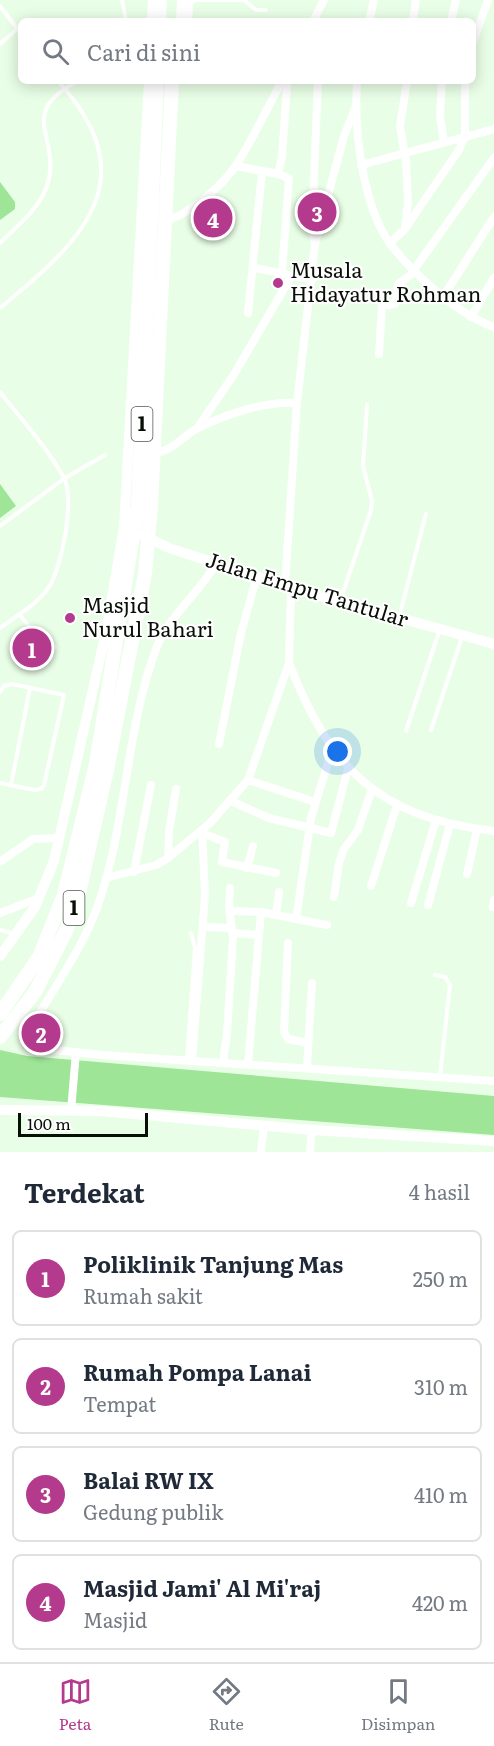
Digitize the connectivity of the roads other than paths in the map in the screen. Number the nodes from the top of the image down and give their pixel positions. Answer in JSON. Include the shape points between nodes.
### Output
{"nodes":[{"id":1,"x":122,"y":0,"type":"edge"},
{"id":2,"x":153,"y":0,"type":"edge"},
{"id":3,"x":160,"y":0,"type":"edge"},
{"id":4,"x":175,"y":0,"type":"edge"},
{"id":5,"x":184,"y":0,"type":"edge"},
{"id":6,"x":197,"y":0,"type":"edge"},
{"id":7,"x":243,"y":0,"type":"edge"},
{"id":8,"x":324,"y":0,"type":"edge"},
{"id":9,"x":374,"y":0,"type":"edge"},
{"id":10,"x":416,"y":0,"type":"edge"},
{"id":11,"x":456,"y":0,"type":"edge"},
{"id":12,"x":488,"y":0,"type":"edge"},
{"id":13,"x":0,"y":6,"type":"edge"},
{"id":14,"x":266,"y":10,"type":"dead end"},
{"id":15,"x":318,"y":11,"type":"junction"},
{"id":16,"x":125,"y":18,"type":"edge"},
{"id":17,"x":152,"y":18,"type":"edge"},
{"id":18,"x":159,"y":18,"type":"edge"},
{"id":19,"x":174,"y":18,"type":"edge"},
{"id":20,"x":183,"y":18,"type":"edge"},
{"id":21,"x":190,"y":18,"type":"edge"},
{"id":22,"x":314,"y":18,"type":"edge"},
{"id":23,"x":318,"y":18,"type":"edge"},
{"id":24,"x":370,"y":18,"type":"edge"},
{"id":25,"x":413,"y":18,"type":"edge"},
{"id":26,"x":452,"y":18,"type":"edge"},
{"id":27,"x":17,"y":29,"type":"joint"},
{"id":28,"x":476,"y":34,"type":"edge"},
{"id":29,"x":0,"y":44,"type":"edge"},
{"id":30,"x":61,"y":84,"type":"edge"},
{"id":31,"x":72,"y":84,"type":"edge"},
{"id":32,"x":149,"y":84,"type":"edge"},
{"id":33,"x":157,"y":84,"type":"edge"},
{"id":34,"x":172,"y":84,"type":"edge"},
{"id":35,"x":175,"y":84,"type":"edge"},
{"id":36,"x":280,"y":84,"type":"edge"},
{"id":37,"x":284,"y":84,"type":"edge"},
{"id":38,"x":318,"y":84,"type":"edge"},
{"id":39,"x":357,"y":84,"type":"edge"},
{"id":40,"x":407,"y":84,"type":"edge"},
{"id":41,"x":442,"y":84,"type":"edge"},
{"id":42,"x":465,"y":84,"type":"edge"},
{"id":43,"x":65,"y":88,"type":"junction"},
{"id":44,"x":356,"y":106,"type":"junction"},
{"id":45,"x":170,"y":109,"type":"junction"},
{"id":46,"x":494,"y":129,"type":"edge"},
{"id":47,"x":465,"y":136,"type":"junction"},
{"id":48,"x":444,"y":142,"type":"junction"},
{"id":49,"x":405,"y":153,"type":"junction"},
{"id":50,"x":494,"y":158,"type":"edge"},
{"id":51,"x":361,"y":165,"type":"junction"},
{"id":52,"x":236,"y":166,"type":"junction"},
{"id":53,"x":262,"y":172,"type":"junction"},
{"id":54,"x":278,"y":174,"type":"junction"},
{"id":55,"x":494,"y":217,"type":"edge"},
{"id":56,"x":141,"y":220,"type":"junction"},
{"id":57,"x":404,"y":230,"type":"junction"},
{"id":58,"x":0,"y":243,"type":"edge"},
{"id":59,"x":390,"y":243,"type":"junction"},
{"id":60,"x":315,"y":244,"type":"junction"},
{"id":61,"x":254,"y":268,"type":"junction"},
{"id":62,"x":414,"y":271,"type":"junction"},
{"id":63,"x":282,"y":273,"type":"junction"},
{"id":64,"x":291,"y":277,"type":"junction"},
{"id":65,"x":494,"y":278,"type":"edge"},
{"id":66,"x":313,"y":279,"type":"junction"},
{"id":67,"x":443,"y":297,"type":"junction"},
{"id":68,"x":0,"y":308,"type":"edge"},
{"id":69,"x":248,"y":313,"type":"dead end"},
{"id":70,"x":471,"y":317,"type":"junction"},
{"id":71,"x":494,"y":327,"type":"edge"},
{"id":72,"x":379,"y":354,"type":"dead end"},
{"id":73,"x":0,"y":392,"type":"edge"},
{"id":74,"x":297,"y":403,"type":"junction"},
{"id":75,"x":367,"y":405,"type":"dead end"},
{"id":76,"x":198,"y":427,"type":"junction"},
{"id":77,"x":105,"y":455,"type":"dead end"},
{"id":78,"x":127,"y":455,"type":"junction"},
{"id":79,"x":65,"y":478,"type":"junction"},
{"id":80,"x":426,"y":514,"type":"dead end"},
{"id":81,"x":0,"y":526,"type":"edge"},
{"id":82,"x":124,"y":526,"type":"junction"},
{"id":83,"x":216,"y":564,"type":"junction"},
{"id":84,"x":256,"y":576,"type":"junction"},
{"id":85,"x":288,"y":587,"type":"junction"},
{"id":86,"x":340,"y":602,"type":"junction"},
{"id":87,"x":19,"y":614,"type":"junction"},
{"id":88,"x":399,"y":618,"type":"junction"},
{"id":89,"x":0,"y":628,"type":"edge"},
{"id":90,"x":440,"y":629,"type":"junction"},
{"id":91,"x":463,"y":636,"type":"junction"},
{"id":92,"x":494,"y":644,"type":"edge"},
{"id":93,"x":56,"y":647,"type":"dead end"},
{"id":94,"x":289,"y":663,"type":"junction"},
{"id":95,"x":30,"y":688,"type":"junction"},
{"id":96,"x":0,"y":692,"type":"edge"},
{"id":97,"x":431,"y":730,"type":"dead end"},
{"id":98,"x":406,"y":731,"type":"dead end"},
{"id":99,"x":219,"y":744,"type":"dead end"},
{"id":100,"x":332,"y":750,"type":"junction"},
{"id":101,"x":101,"y":767,"type":"junction"},
{"id":102,"x":348,"y":769,"type":"junction"},
{"id":103,"x":248,"y":780,"type":"junction"},
{"id":104,"x":0,"y":783,"type":"edge"},
{"id":105,"x":11,"y":785,"type":"junction"},
{"id":106,"x":151,"y":785,"type":"dead end"},
{"id":107,"x":176,"y":789,"type":"dead end"},
{"id":108,"x":372,"y":789,"type":"junction"},
{"id":109,"x":231,"y":801,"type":"junction"},
{"id":110,"x":315,"y":802,"type":"junction"},
{"id":111,"x":397,"y":805,"type":"junction"},
{"id":112,"x":436,"y":820,"type":"junction"},
{"id":113,"x":450,"y":824,"type":"junction"},
{"id":114,"x":309,"y":827,"type":"junction"},
{"id":115,"x":477,"y":829,"type":"junction"},
{"id":116,"x":202,"y":831,"type":"junction"},
{"id":117,"x":494,"y":831,"type":"edge"},
{"id":118,"x":59,"y":838,"type":"junction"},
{"id":119,"x":253,"y":846,"type":"dead end"},
{"id":120,"x":168,"y":858,"type":"junction"},
{"id":121,"x":0,"y":862,"type":"edge"},
{"id":122,"x":247,"y":868,"type":"junction"},
{"id":123,"x":134,"y":872,"type":"junction"},
{"id":124,"x":276,"y":873,"type":"dead end"},
{"id":125,"x":466,"y":874,"type":"dead end"},
{"id":126,"x":106,"y":878,"type":"junction"},
{"id":127,"x":371,"y":886,"type":"dead end"},
{"id":128,"x":230,"y":888,"type":"dead end"},
{"id":129,"x":279,"y":892,"type":"dead end"},
{"id":130,"x":334,"y":897,"type":"dead end"},
{"id":131,"x":39,"y":898,"type":"junction"},
{"id":132,"x":411,"y":903,"type":"dead end"},
{"id":133,"x":428,"y":905,"type":"dead end"},
{"id":134,"x":230,"y":911,"type":"junction"},
{"id":135,"x":261,"y":912,"type":"junction"},
{"id":136,"x":0,"y":913,"type":"edge"},
{"id":137,"x":276,"y":915,"type":"junction"},
{"id":138,"x":296,"y":920,"type":"junction"},
{"id":139,"x":327,"y":925,"type":"dead end"},
{"id":140,"x":203,"y":927,"type":"junction"},
{"id":141,"x":0,"y":930,"type":"edge"},
{"id":142,"x":232,"y":931,"type":"junction"},
{"id":143,"x":191,"y":933,"type":"dead end"},
{"id":144,"x":16,"y":934,"type":"junction"},
{"id":145,"x":258,"y":935,"type":"junction"},
{"id":146,"x":288,"y":943,"type":"dead end"},
{"id":147,"x":0,"y":956,"type":"edge"},
{"id":148,"x":435,"y":975,"type":"dead end"},
{"id":149,"x":312,"y":983,"type":"dead end"},
{"id":150,"x":0,"y":1014,"type":"edge"},
{"id":151,"x":2,"y":1034,"type":"edge"},
{"id":152,"x":308,"y":1043,"type":"junction"},
{"id":153,"x":76,"y":1056,"type":"junction"},
{"id":154,"x":189,"y":1060,"type":"junction"},
{"id":155,"x":223,"y":1062,"type":"junction"},
{"id":156,"x":248,"y":1064,"type":"junction"},
{"id":157,"x":307,"y":1067,"type":"junction"},
{"id":158,"x":440,"y":1077,"type":"junction"},
{"id":159,"x":494,"y":1081,"type":"edge"},
{"id":160,"x":71,"y":1108,"type":"junction"},
{"id":161,"x":0,"y":1110,"type":"edge"},
{"id":162,"x":264,"y":1126,"type":"junction"},
{"id":163,"x":312,"y":1130,"type":"junction"},
{"id":164,"x":494,"y":1141,"type":"edge"},
{"id":165,"x":261,"y":1152,"type":"edge"},
{"id":166,"x":310,"y":1152,"type":"edge"}],
"edges":[{"from":1,"to":16,"type":"lane"},
{"from":2,"to":17,"type":"street"},
{"from":3,"to":18,"type":"highway"},
{"from":4,"to":19,"type":"highway"},
{"from":5,"to":20,"type":"highway"},
{"from":6,"to":7,"type":"lane"},
{"from":6,"to":21,"type":"lane","via":[[191,3]]},
{"from":7,"to":14,"type":"lane","via":[[256,10]]},
{"from":8,"to":15,"type":"street"},
{"from":9,"to":24,"type":"street"},
{"from":10,"to":25,"type":"street"},
{"from":11,"to":26,"type":"street"},
{"from":12,"to":28,"type":"street"},
{"from":13,"to":27,"type":"lane"},
{"from":15,"to":22,"type":"street"},
{"from":15,"to":23,"type":"street"},
{"from":27,"to":29,"type":"lane"},
{"from":30,"to":43,"type":"lane"},
{"from":31,"to":43,"type":"lane"},
{"from":32,"to":56,"type":"street"},
{"from":33,"to":101,"type":"highway","number":"1","via":[[138,505]]},
{"from":34,"to":45,"type":"highway","number":"1"},
{"from":35,"to":45,"type":"highway"},
{"from":36,"to":52,"type":"street"},
{"from":37,"to":54,"type":"street","via":[[287,101]]},
{"from":38,"to":60,"type":"street","via":[[312,224]]},
{"from":39,"to":44,"type":"street"},
{"from":40,"to":49,"type":"street","via":[[400,126]]},
{"from":41,"to":48,"type":"street","via":[[440,116]]},
{"from":42,"to":47,"type":"street"},
{"from":43,"to":58,"type":"lane","via":[[50,100],[44,113],[50,172],[47,187],[38,204]]},
{"from":43,"to":68,"type":"lane","via":[[99,144],[101,179],[96,198],[76,236],[51,266]]},
{"from":44,"to":51,"type":"street"},
{"from":44,"to":60,"type":"street"},
{"from":45,"to":101,"type":"highway","number":"1","via":[[145,574]]},
{"from":46,"to":47,"type":"street"},
{"from":47,"to":48,"type":"street"},
{"from":47,"to":57,"type":"street"},
{"from":48,"to":49,"type":"street"},
{"from":49,"to":51,"type":"street"},
{"from":49,"to":57,"type":"street","via":[[408,203]]},
{"from":50,"to":62,"type":"street"},
{"from":51,"to":59,"type":"street"},
{"from":52,"to":53,"type":"street"},
{"from":52,"to":56,"type":"street","via":[[192,208],[174,219]]},
{"from":53,"to":54,"type":"street"},
{"from":53,"to":61,"type":"street"},
{"from":54,"to":63,"type":"street","via":[[289,177]]},
{"from":55,"to":67,"type":"street"},
{"from":56,"to":78,"type":"street"},
{"from":57,"to":59,"type":"street"},
{"from":59,"to":62,"type":"street"},
{"from":60,"to":66,"type":"street"},
{"from":61,"to":63,"type":"street"},
{"from":61,"to":69,"type":"street"},
{"from":62,"to":67,"type":"street"},
{"from":62,"to":72,"type":"street","via":[[398,284],[395,304],[382,306]]},
{"from":63,"to":64,"type":"street"},
{"from":64,"to":66,"type":"street"},
{"from":64,"to":76,"type":"street"},
{"from":65,"to":70,"type":"street"},
{"from":66,"to":74,"type":"street"},
{"from":67,"to":70,"type":"street"},
{"from":70,"to":71,"type":"street"},
{"from":73,"to":79,"type":"lane"},
{"from":74,"to":76,"type":"street","via":[[261,407]]},
{"from":74,"to":85,"type":"street"},
{"from":75,"to":86,"type":"lane","via":[[363,466],[371,510]]},
{"from":76,"to":78,"type":"street","via":[[162,453]]},
{"from":77,"to":79,"type":"lane"},
{"from":78,"to":82,"type":"street"},
{"from":79,"to":81,"type":"lane"},
{"from":79,"to":87,"type":"lane","via":[[66,533],[59,561],[49,586]]},
{"from":80,"to":88,"type":"lane"},
{"from":82,"to":83,"type":"street","name":"Jalan Empu Tantular","via":[[169,548]]},
{"from":82,"to":118,"type":"street","via":[[106,632]]},
{"from":83,"to":84,"type":"street","name":"Jalan Empu Tantular"},
{"from":83,"to":126,"type":"street","via":[[174,618],[156,650]]},
{"from":84,"to":85,"type":"street","name":"Jalan Empu Tantular"},
{"from":84,"to":99,"type":"street"},
{"from":85,"to":86,"type":"street","name":"Jalan Empu Tantular"},
{"from":85,"to":94,"type":"street"},
{"from":86,"to":88,"type":"street","name":"Jalan Empu Tantular"},
{"from":87,"to":89,"type":"lane"},
{"from":87,"to":93,"type":"lane","via":[[37,636]]},
{"from":88,"to":90,"type":"street","name":"Jalan Empu Tantular"},
{"from":90,"to":91,"type":"street","name":"Jalan Empu Tantular"},
{"from":90,"to":98,"type":"lane"},
{"from":91,"to":92,"type":"street","name":"Jalan Empu Tantular"},
{"from":91,"to":97,"type":"lane"},
{"from":94,"to":100,"type":"street"},
{"from":94,"to":103,"type":"street"},
{"from":95,"to":96,"type":"lane","via":[[12,684]]},
{"from":95,"to":105,"type":"lane"},
{"from":95,"to":105,"type":"lane","via":[[64,695],[44,785],[35,790]]},
{"from":100,"to":102,"type":"street"},
{"from":100,"to":110,"type":"street"},
{"from":101,"to":150,"type":"highway","number":"1","via":[[53,927],[39,957]]},
{"from":101,"to":151,"type":"highway","number":"1","via":[[89,856],[66,931],[35,992]]},
{"from":102,"to":108,"type":"street"},
{"from":102,"to":114,"type":"street","via":[[332,832]]},
{"from":103,"to":109,"type":"street"},
{"from":103,"to":110,"type":"street"},
{"from":104,"to":105,"type":"lane"},
{"from":106,"to":123,"type":"street"},
{"from":107,"to":120,"type":"street"},
{"from":108,"to":111,"type":"street"},
{"from":108,"to":130,"type":"street","via":[[358,830],[339,863]]},
{"from":109,"to":114,"type":"street","via":[[269,818]]},
{"from":109,"to":116,"type":"street"},
{"from":110,"to":114,"type":"street"},
{"from":111,"to":112,"type":"street"},
{"from":111,"to":127,"type":"street"},
{"from":112,"to":113,"type":"street"},
{"from":112,"to":132,"type":"street"},
{"from":113,"to":115,"type":"street"},
{"from":113,"to":133,"type":"street"},
{"from":114,"to":138,"type":"street"},
{"from":115,"to":117,"type":"street"},
{"from":115,"to":125,"type":"street"},
{"from":116,"to":120,"type":"street"},
{"from":116,"to":122,"type":"street","via":[[225,842],[222,862]]},
{"from":116,"to":140,"type":"street"},
{"from":118,"to":121,"type":"street","via":[[33,839]]},
{"from":118,"to":131,"type":"street"},
{"from":119,"to":122,"type":"street"},
{"from":120,"to":123,"type":"street"},
{"from":122,"to":124,"type":"street"},
{"from":123,"to":126,"type":"street"},
{"from":126,"to":153,"type":"street","via":[[99,902],[63,974],[29,1031],[31,1042],[37,1046]]},
{"from":128,"to":134,"type":"street"},
{"from":129,"to":137,"type":"street"},
{"from":131,"to":136,"type":"street"},
{"from":131,"to":144,"type":"street"},
{"from":134,"to":135,"type":"street"},
{"from":134,"to":142,"type":"street"},
{"from":135,"to":137,"type":"street"},
{"from":135,"to":145,"type":"street"},
{"from":137,"to":138,"type":"street"},
{"from":138,"to":139,"type":"street"},
{"from":140,"to":142,"type":"street"},
{"from":140,"to":154,"type":"street"},
{"from":141,"to":144,"type":"lane"},
{"from":142,"to":145,"type":"street"},
{"from":142,"to":155,"type":"street"},
{"from":143,"to":154,"type":"lane","via":[[195,948]]},
{"from":144,"to":147,"type":"street"},
{"from":145,"to":156,"type":"street"},
{"from":146,"to":152,"type":"street","via":[[284,1032],[288,1040]]},
{"from":148,"to":158,"type":"lane","via":[[445,977],[450,985]]},
{"from":149,"to":152,"type":"street"},
{"from":152,"to":157,"type":"street"},
{"from":153,"to":154,"type":"street"},
{"from":153,"to":160,"type":"street"},
{"from":154,"to":155,"type":"street"},
{"from":155,"to":156,"type":"street"},
{"from":156,"to":157,"type":"street"},
{"from":157,"to":158,"type":"street"},
{"from":158,"to":159,"type":"street"},
{"from":160,"to":161,"type":"street"},
{"from":160,"to":162,"type":"street"},
{"from":162,"to":163,"type":"street"},
{"from":162,"to":165,"type":"street"},
{"from":163,"to":164,"type":"street"},
{"from":163,"to":166,"type":"street"}]}
